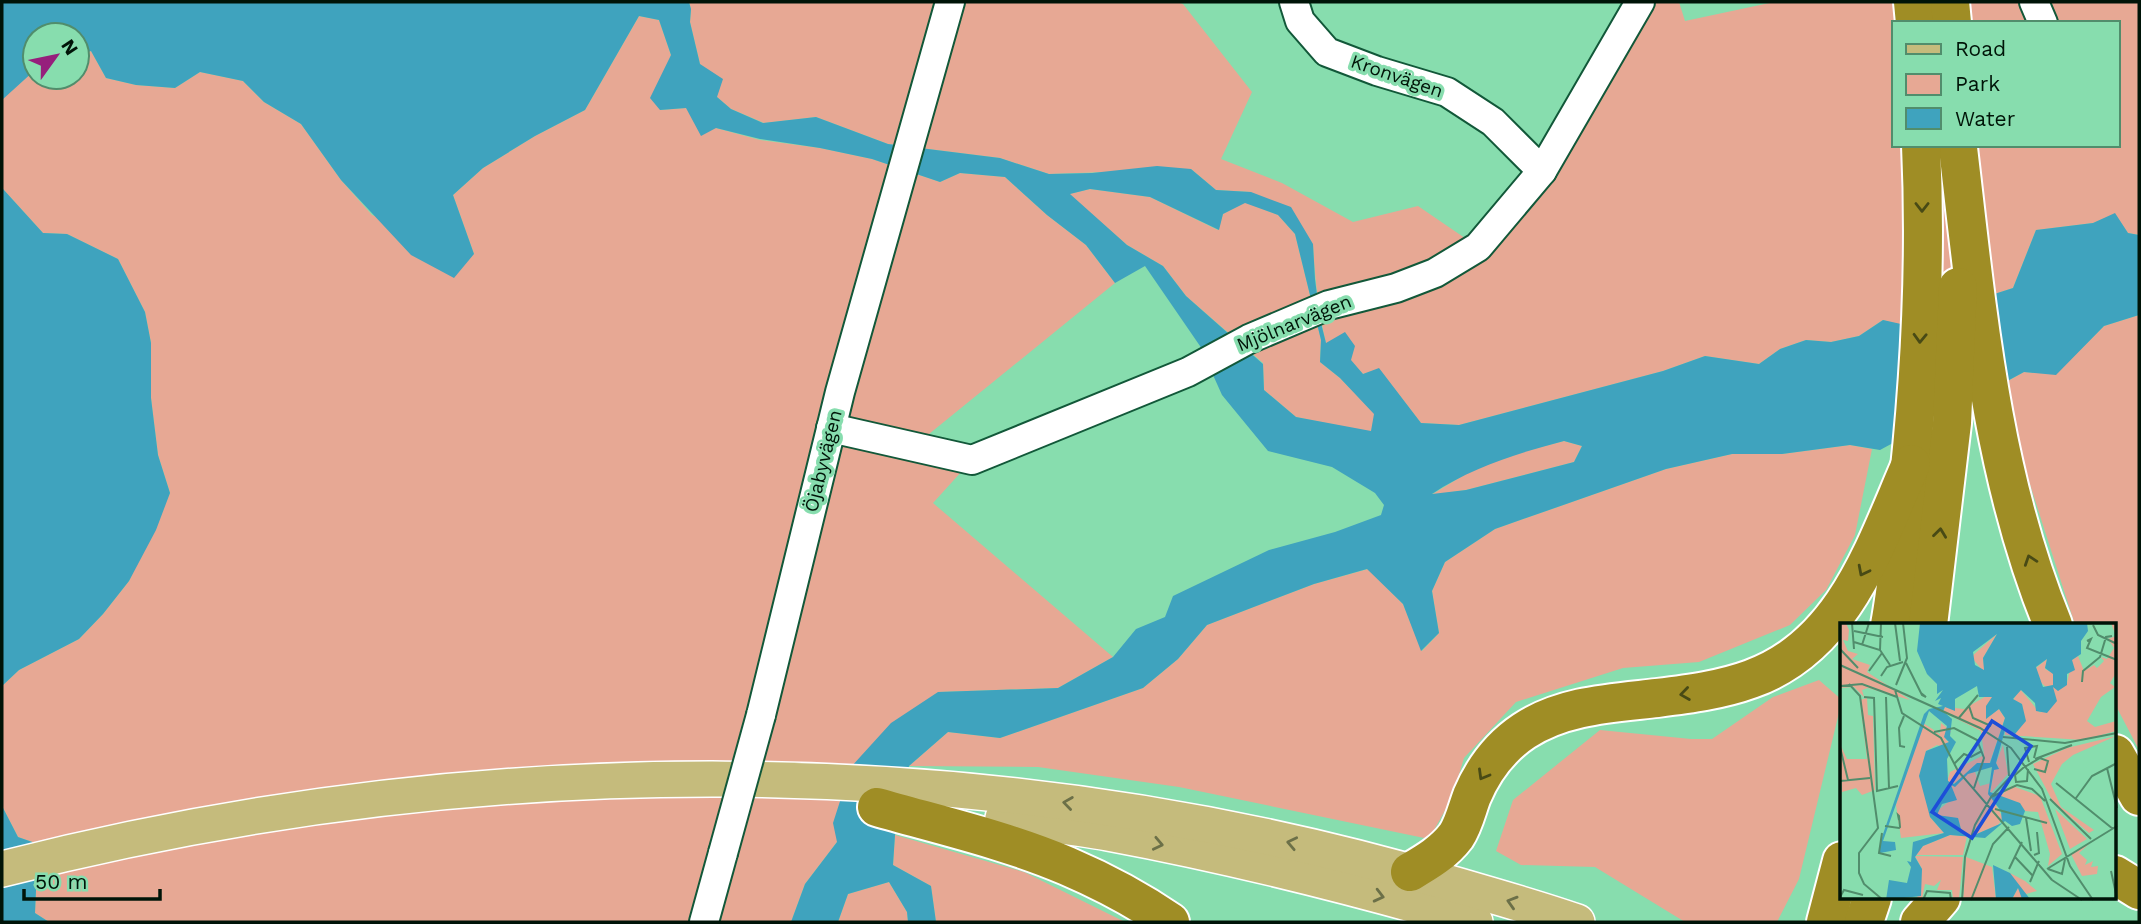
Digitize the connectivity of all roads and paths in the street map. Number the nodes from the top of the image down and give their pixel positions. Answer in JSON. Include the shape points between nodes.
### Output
{"nodes":[{"id":1,"x":950,"y":2,"type":"edge"},
{"id":2,"x":1294,"y":2,"type":"edge"},
{"id":3,"x":1640,"y":2,"type":"edge"},
{"id":4,"x":1913,"y":2,"type":"edge"},
{"id":5,"x":1950,"y":2,"type":"edge"},
{"id":6,"x":2034,"y":2,"type":"edge"},
{"id":7,"x":1915,"y":21,"type":"edge"},
{"id":8,"x":1952,"y":21,"type":"edge"},
{"id":9,"x":2042,"y":21,"type":"edge"},
{"id":10,"x":1946,"y":147,"type":"edge"},
{"id":11,"x":1542,"y":171,"type":"junction"},
{"id":12,"x":1951,"y":270,"type":"junction"},
{"id":13,"x":831,"y":428,"type":"junction"},
{"id":14,"x":1912,"y":456,"type":"junction"},
{"id":15,"x":1890,"y":623,"type":"edge"},
{"id":16,"x":1928,"y":623,"type":"edge"},
{"id":17,"x":2052,"y":623,"type":"edge"},
{"id":18,"x":2116,"y":757,"type":"edge"},
{"id":19,"x":830,"y":793,"type":"junction"},
{"id":20,"x":2139,"y":796,"type":"edge"},
{"id":21,"x":921,"y":806,"type":"junction"},
{"id":22,"x":877,"y":807,"type":"joint"},
{"id":23,"x":45,"y":867,"type":"junction"},
{"id":24,"x":2,"y":869,"type":"edge"},
{"id":25,"x":1840,"y":869,"type":"edge"},
{"id":26,"x":1410,"y":872,"type":"junction"},
{"id":27,"x":2116,"y":876,"type":"edge"},
{"id":28,"x":2,"y":886,"type":"edge"},
{"id":29,"x":2139,"y":890,"type":"edge"},
{"id":30,"x":1871,"y":900,"type":"edge"},
{"id":31,"x":1939,"y":900,"type":"edge"},
{"id":32,"x":1169,"y":918,"type":"edge"},
{"id":33,"x":704,"y":922,"type":"edge"},
{"id":34,"x":1475,"y":922,"type":"edge"},
{"id":35,"x":1577,"y":922,"type":"edge"},
{"id":36,"x":1826,"y":922,"type":"edge"},
{"id":37,"x":1864,"y":922,"type":"edge"},
{"id":38,"x":1920,"y":922,"type":"edge"}],
"edges":[{"from":1,"to":13,"type":"street","name":"Öjabyvägen"},
{"from":2,"to":11,"type":"street","name":"Kronvägen","via":[[1300,21],[1327,52],[1447,92],[1493,122]]},
{"from":3,"to":11,"type":"street","name":"Mjölnarvägen"},
{"from":4,"to":7,"type":"highway"},
{"from":5,"to":8,"type":"highway"},
{"from":6,"to":9,"type":"street"},
{"from":10,"to":12,"type":"highway"},
{"from":11,"to":13,"type":"street","name":"Mjölnarvägen","via":[[1478,247],[1436,273],[1329,305],[1249,339],[1188,372],[972,460]]},
{"from":12,"to":14,"type":"highway","one_way":true,"via":[[1919,354]]},
{"from":16,"to":12,"type":"highway","one_way":true,"via":[[1952,423]]},
{"from":17,"to":12,"type":"highway","one_way":true,"via":[[2010,494],[1993,409]]},
{"from":13,"to":33,"type":"street","name":"Öjabyvägen","bridge":true,"via":[[761,715]]},
{"from":14,"to":15,"type":"highway"},
{"from":14,"to":26,"type":"highway","one_way":true,"via":[[1858,582],[1840,611],[1801,652],[1753,679],[1726,687],[1590,706],[1526,730],[1484,772],[1457,834],[1433,858]]},
{"from":18,"to":20,"type":"highway"},
{"from":19,"to":21,"type":"main road"},
{"from":19,"to":22,"type":"main road"},
{"from":19,"to":23,"type":"main road","via":[[672,778],[540,783],[341,804],[145,836]]},
{"from":21,"to":22,"type":"highway"},
{"from":26,"to":21,"type":"main road","one_way":true,"via":[[1320,848],[1126,811],[977,791]]},
{"from":21,"to":32,"type":"highway","via":[[1067,866]]},
{"from":21,"to":34,"type":"main road","one_way":true,"via":[[1108,833]]},
{"from":23,"to":24,"type":"main road"},
{"from":23,"to":28,"type":"main road"},
{"from":25,"to":36,"type":"highway"},
{"from":35,"to":26,"type":"main road","one_way":true},
{"from":27,"to":29,"type":"highway"},
{"from":30,"to":37,"type":"highway"},
{"from":31,"to":38,"type":"highway"}]}
